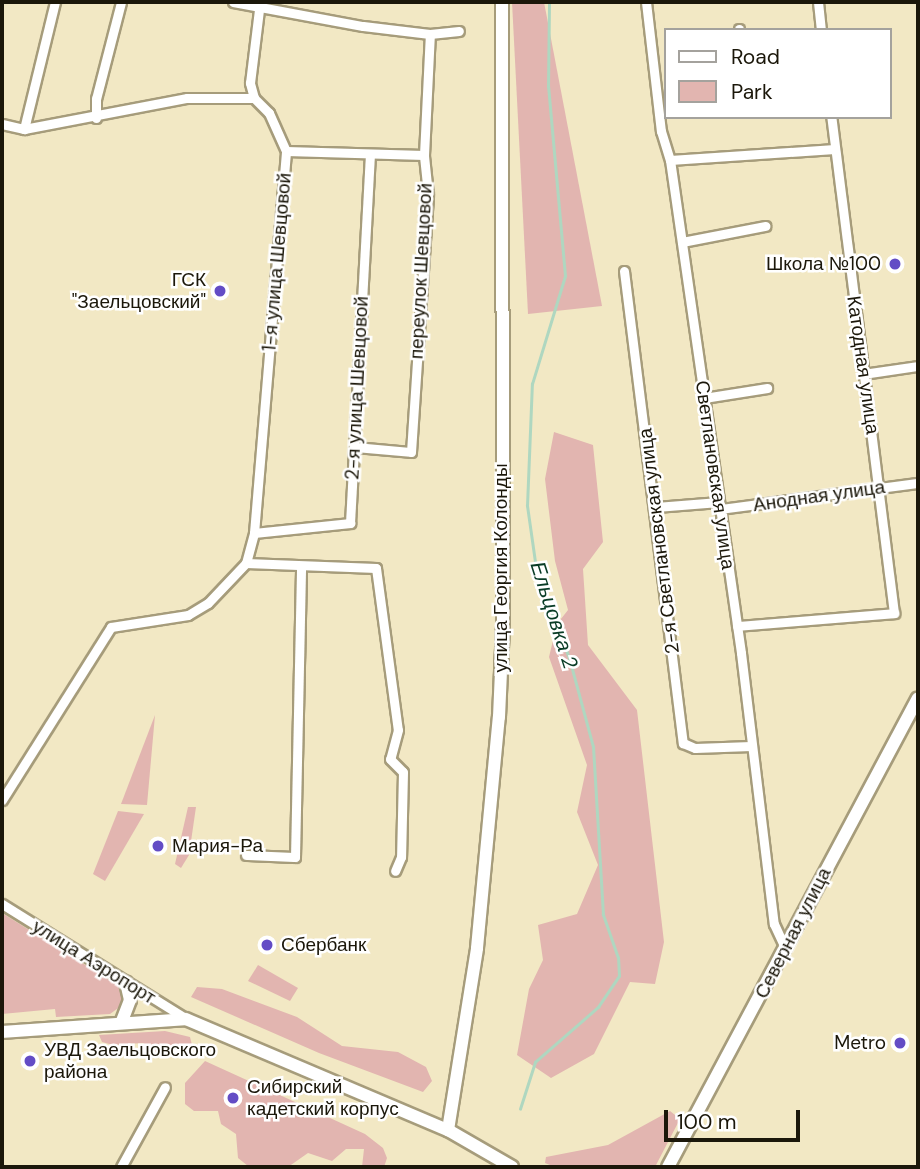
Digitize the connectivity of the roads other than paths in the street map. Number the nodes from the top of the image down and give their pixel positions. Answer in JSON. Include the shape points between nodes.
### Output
{"nodes":[{"id":1,"x":55,"y":2,"type":"edge"},
{"id":2,"x":121,"y":2,"type":"edge"},
{"id":3,"x":233,"y":2,"type":"edge"},
{"id":4,"x":502,"y":2,"type":"edge"},
{"id":5,"x":646,"y":2,"type":"edge"},
{"id":6,"x":818,"y":2,"type":"edge"},
{"id":7,"x":260,"y":4,"type":"edge"},
{"id":8,"x":821,"y":28,"type":"edge"},
{"id":9,"x":459,"y":31,"type":"dead end"},
{"id":10,"x":430,"y":34,"type":"junction"},
{"id":11,"x":662,"y":75,"type":"edge"},
{"id":12,"x":254,"y":98,"type":"junction"},
{"id":13,"x":96,"y":118,"type":"junction"},
{"id":14,"x":831,"y":119,"type":"edge"},
{"id":15,"x":2,"y":124,"type":"edge"},
{"id":16,"x":24,"y":129,"type":"junction"},
{"id":17,"x":835,"y":149,"type":"junction"},
{"id":18,"x":286,"y":151,"type":"junction"},
{"id":19,"x":424,"y":155,"type":"junction"},
{"id":20,"x":370,"y":156,"type":"junction"},
{"id":21,"x":670,"y":160,"type":"junction"},
{"id":22,"x":765,"y":226,"type":"dead end"},
{"id":23,"x":682,"y":242,"type":"junction"},
{"id":24,"x":624,"y":271,"type":"dead end"},
{"id":25,"x":918,"y":366,"type":"edge"},
{"id":26,"x":863,"y":374,"type":"junction"},
{"id":27,"x":767,"y":388,"type":"dead end"},
{"id":28,"x":704,"y":398,"type":"junction"},
{"id":29,"x":354,"y":447,"type":"junction"},
{"id":30,"x":918,"y":483,"type":"edge"},
{"id":31,"x":880,"y":488,"type":"junction"},
{"id":32,"x":719,"y":505,"type":"junction"},
{"id":33,"x":656,"y":507,"type":"junction"},
{"id":34,"x":254,"y":533,"type":"junction"},
{"id":35,"x":246,"y":563,"type":"junction"},
{"id":36,"x":301,"y":566,"type":"junction"},
{"id":37,"x":737,"y":626,"type":"junction"},
{"id":38,"x":918,"y":698,"type":"edge"},
{"id":39,"x":751,"y":746,"type":"junction"},
{"id":40,"x":2,"y":800,"type":"edge"},
{"id":41,"x":246,"y":855,"type":"dead end"},
{"id":42,"x":394,"y":871,"type":"dead end"},
{"id":43,"x":2,"y":904,"type":"edge"},
{"id":44,"x":785,"y":948,"type":"junction"},
{"id":45,"x":126,"y":982,"type":"junction"},
{"id":46,"x":186,"y":1019,"type":"junction"},
{"id":47,"x":122,"y":1021,"type":"junction"},
{"id":48,"x":2,"y":1032,"type":"edge"},
{"id":49,"x":165,"y":1087,"type":"dead end"},
{"id":50,"x":449,"y":1130,"type":"junction"},
{"id":51,"x":121,"y":1167,"type":"edge"},
{"id":52,"x":512,"y":1167,"type":"edge"},
{"id":53,"x":668,"y":1167,"type":"edge"}],
"edges":[{"from":1,"to":16,"type":"street"},
{"from":2,"to":13,"type":"street","via":[[96,99]]},
{"from":3,"to":7,"type":"street"},
{"from":4,"to":50,"type":"main road","name":"улица Георгия Колонды","via":[[503,625],[499,717],[477,948]]},
{"from":5,"to":11,"type":"street","name":"Светлановская улица"},
{"from":6,"to":8,"type":"street"},
{"from":7,"to":10,"type":"street"},
{"from":7,"to":12,"type":"street","via":[[251,69]]},
{"from":9,"to":10,"type":"street"},
{"from":10,"to":19,"type":"street","name":"переулок Шевцовой"},
{"from":11,"to":21,"type":"street","name":"Светлановская улица","via":[[661,131]]},
{"from":12,"to":13,"type":"street","via":[[187,98]]},
{"from":12,"to":18,"type":"street","name":"1-я улица Шевцовой","via":[[269,113]]},
{"from":13,"to":16,"type":"street"},
{"from":14,"to":17,"type":"street","name":"Катодная улица"},
{"from":15,"to":16,"type":"street"},
{"from":17,"to":21,"type":"street"},
{"from":17,"to":26,"type":"street","name":"Катодная улица"},
{"from":18,"to":20,"type":"street"},
{"from":18,"to":34,"type":"street","name":"1-я улица Шевцовой"},
{"from":19,"to":20,"type":"street"},
{"from":19,"to":29,"type":"street","name":"переулок Шевцовой","via":[[428,194],[411,452]]},
{"from":20,"to":29,"type":"street","name":"2-я улица Шевцовой"},
{"from":21,"to":23,"type":"street","name":"Светлановская улица"},
{"from":22,"to":23,"type":"street"},
{"from":23,"to":28,"type":"street","name":"Светлановская улица"},
{"from":24,"to":33,"type":"street","name":"2-я Светлановская улица"},
{"from":25,"to":26,"type":"street"},
{"from":26,"to":31,"type":"street","name":"Катодная улица"},
{"from":27,"to":28,"type":"street"},
{"from":28,"to":32,"type":"street","name":"Светлановская улица"},
{"from":29,"to":34,"type":"street","name":"2-я улица Шевцовой","via":[[350,523]]},
{"from":30,"to":31,"type":"street","name":"Анодная улица"},
{"from":31,"to":32,"type":"street","name":"Анодная улица"},
{"from":31,"to":37,"type":"street","name":"Катодная улица","via":[[894,613]]},
{"from":32,"to":33,"type":"street","name":"Анодная улица"},
{"from":32,"to":37,"type":"street","name":"Светлановская улица"},
{"from":33,"to":39,"type":"street","name":"2-я Светлановская улица","via":[[683,743],[695,748]]},
{"from":34,"to":35,"type":"street","name":"1-я улица Шевцовой"},
{"from":35,"to":36,"type":"street"},
{"from":35,"to":40,"type":"street","via":[[208,603],[188,615],[111,627]]},
{"from":36,"to":41,"type":"street","via":[[295,857]]},
{"from":36,"to":42,"type":"street","via":[[376,568],[398,730],[390,759],[403,772],[401,857]]},
{"from":37,"to":39,"type":"street","name":"Светлановская улица"},
{"from":38,"to":44,"type":"main road","name":"Северная улица"},
{"from":39,"to":44,"type":"street","name":"Светлановская улица","via":[[774,924]]},
{"from":43,"to":45,"type":"street","name":"улица Аэропорт"},
{"from":44,"to":53,"type":"main road","name":"Северная улица"},
{"from":45,"to":46,"type":"street","name":"улица Аэропорт"},
{"from":45,"to":47,"type":"main road","via":[[130,1000]]},
{"from":46,"to":47,"type":"main road"},
{"from":46,"to":50,"type":"main road"},
{"from":47,"to":48,"type":"main road"},
{"from":49,"to":51,"type":"street"},
{"from":50,"to":52,"type":"main road"}]}
